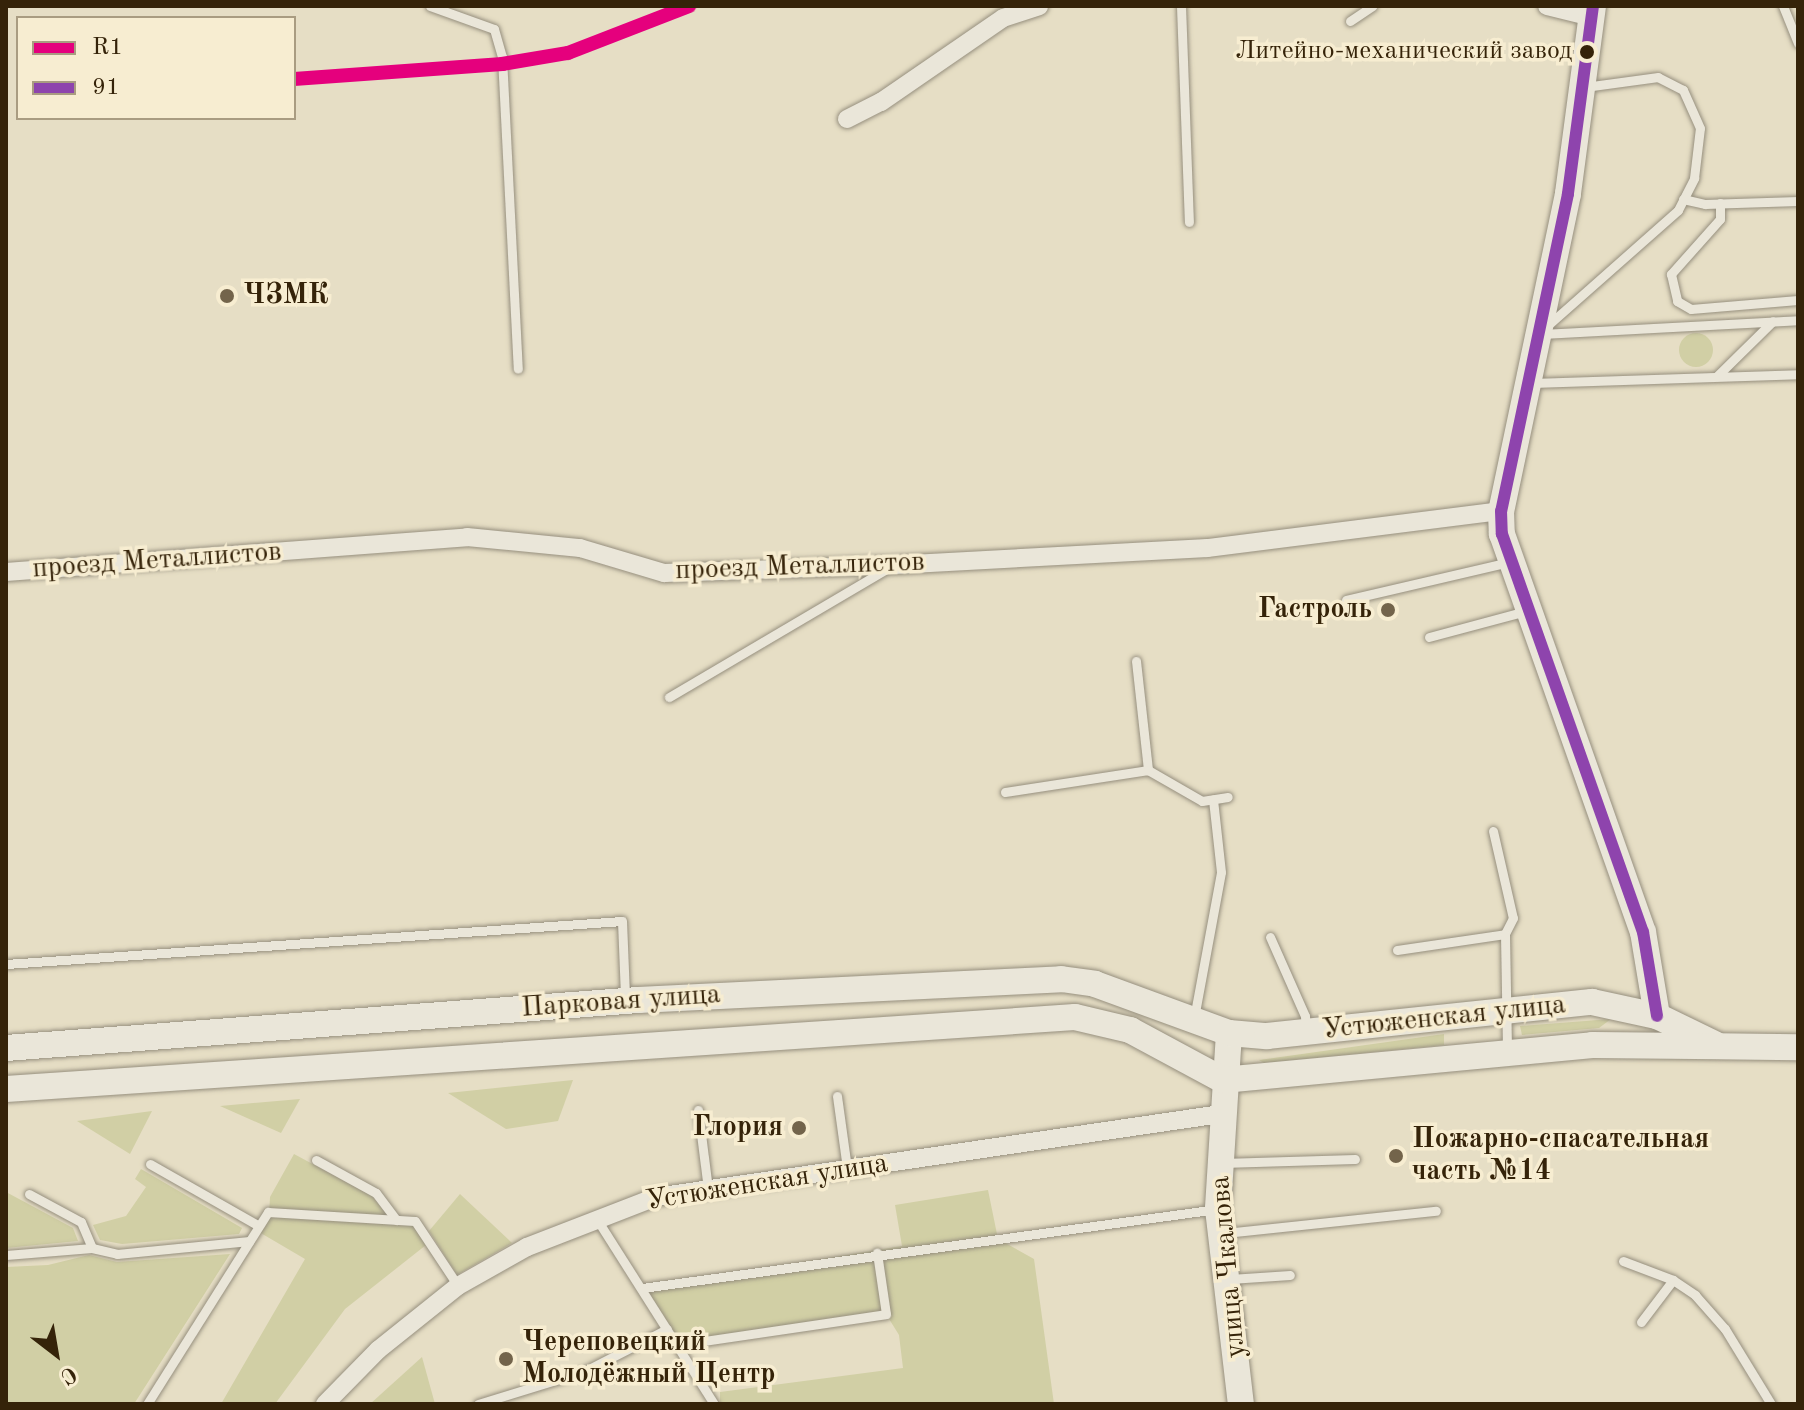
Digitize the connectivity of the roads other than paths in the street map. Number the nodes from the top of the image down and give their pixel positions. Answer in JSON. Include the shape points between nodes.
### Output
{"nodes":[{"id":1,"x":430,"y":6,"type":"edge"},
{"id":2,"x":1039,"y":6,"type":"edge"},
{"id":3,"x":1181,"y":6,"type":"edge"},
{"id":4,"x":1372,"y":6,"type":"edge"},
{"id":5,"x":1547,"y":6,"type":"edge"},
{"id":6,"x":1783,"y":6,"type":"edge"},
{"id":7,"x":1592,"y":11,"type":"edge"},
{"id":8,"x":1350,"y":21,"type":"dead end"},
{"id":9,"x":1798,"y":43,"type":"edge"},
{"id":10,"x":1582,"y":87,"type":"junction"},
{"id":11,"x":847,"y":119,"type":"dead end"},
{"id":12,"x":1683,"y":199,"type":"junction"},
{"id":13,"x":1798,"y":201,"type":"edge"},
{"id":14,"x":1720,"y":203,"type":"junction"},
{"id":15,"x":1189,"y":222,"type":"dead end"},
{"id":16,"x":1798,"y":300,"type":"edge"},
{"id":17,"x":1798,"y":320,"type":"edge"},
{"id":18,"x":1773,"y":321,"type":"junction"},
{"id":19,"x":1539,"y":334,"type":"junction"},
{"id":20,"x":518,"y":369,"type":"dead end"},
{"id":21,"x":1798,"y":374,"type":"edge"},
{"id":22,"x":1717,"y":376,"type":"junction"},
{"id":23,"x":1529,"y":383,"type":"junction"},
{"id":24,"x":1501,"y":511,"type":"junction"},
{"id":25,"x":1509,"y":562,"type":"junction"},
{"id":26,"x":893,"y":565,"type":"junction"},
{"id":27,"x":6,"y":572,"type":"edge"},
{"id":28,"x":1346,"y":600,"type":"dead end"},
{"id":29,"x":1526,"y":611,"type":"junction"},
{"id":30,"x":1429,"y":637,"type":"dead end"},
{"id":31,"x":1136,"y":661,"type":"dead end"},
{"id":32,"x":669,"y":697,"type":"dead end"},
{"id":33,"x":1148,"y":770,"type":"junction"},
{"id":34,"x":1005,"y":792,"type":"dead end"},
{"id":35,"x":1228,"y":797,"type":"dead end"},
{"id":36,"x":1213,"y":799,"type":"junction"},
{"id":37,"x":1493,"y":831,"type":"dead end"},
{"id":38,"x":1505,"y":934,"type":"junction"},
{"id":39,"x":1270,"y":937,"type":"dead end"},
{"id":40,"x":1397,"y":950,"type":"dead end"},
{"id":41,"x":6,"y":964,"type":"edge"},
{"id":42,"x":625,"y":1001,"type":"junction"},
{"id":43,"x":1505,"y":1013,"type":"junction"},
{"id":44,"x":1657,"y":1016,"type":"junction"},
{"id":45,"x":1193,"y":1022,"type":"junction"},
{"id":46,"x":1306,"y":1032,"type":"junction"},
{"id":47,"x":1229,"y":1033,"type":"junction"},
{"id":48,"x":1592,"y":1045,"type":"junction"},
{"id":49,"x":1798,"y":1047,"type":"edge"},
{"id":50,"x":6,"y":1048,"type":"edge"},
{"id":51,"x":1722,"y":1048,"type":"junction"},
{"id":52,"x":1507,"y":1052,"type":"junction"},
{"id":53,"x":1223,"y":1080,"type":"junction"},
{"id":54,"x":6,"y":1089,"type":"edge"},
{"id":55,"x":837,"y":1096,"type":"dead end"},
{"id":56,"x":698,"y":1110,"type":"dead end"},
{"id":57,"x":1221,"y":1114,"type":"junction"},
{"id":58,"x":1355,"y":1159,"type":"dead end"},
{"id":59,"x":316,"y":1160,"type":"dead end"},
{"id":60,"x":1220,"y":1163,"type":"junction"},
{"id":61,"x":150,"y":1164,"type":"dead end"},
{"id":62,"x":847,"y":1168,"type":"junction"},
{"id":63,"x":708,"y":1189,"type":"junction"},
{"id":64,"x":29,"y":1194,"type":"dead end"},
{"id":65,"x":1436,"y":1211,"type":"dead end"},
{"id":66,"x":596,"y":1217,"type":"junction"},
{"id":67,"x":396,"y":1220,"type":"junction"},
{"id":68,"x":1220,"y":1221,"type":"junction"},
{"id":69,"x":259,"y":1226,"type":"junction"},
{"id":70,"x":249,"y":1241,"type":"junction"},
{"id":71,"x":92,"y":1248,"type":"junction"},
{"id":72,"x":877,"y":1253,"type":"junction"},
{"id":73,"x":6,"y":1255,"type":"edge"},
{"id":74,"x":1623,"y":1261,"type":"dead end"},
{"id":75,"x":1290,"y":1275,"type":"dead end"},
{"id":76,"x":1227,"y":1280,"type":"junction"},
{"id":77,"x":1673,"y":1280,"type":"junction"},
{"id":78,"x":458,"y":1286,"type":"junction"},
{"id":79,"x":642,"y":1288,"type":"junction"},
{"id":80,"x":1641,"y":1322,"type":"dead end"},
{"id":81,"x":667,"y":1329,"type":"junction"},
{"id":82,"x":677,"y":1345,"type":"junction"},
{"id":83,"x":147,"y":1404,"type":"edge"},
{"id":84,"x":325,"y":1404,"type":"edge"},
{"id":85,"x":478,"y":1404,"type":"edge"},
{"id":86,"x":714,"y":1404,"type":"edge"},
{"id":87,"x":1241,"y":1404,"type":"edge"},
{"id":88,"x":1771,"y":1404,"type":"edge"}],
"edges":[{"from":1,"to":20,"type":"lane","via":[[494,29],[502,57]]},
{"from":2,"to":11,"type":"street","via":[[1003,18],[881,102]]},
{"from":3,"to":15,"type":"lane"},
{"from":4,"to":8,"type":"lane"},
{"from":5,"to":7,"type":"street"},
{"from":6,"to":9,"type":"lane"},
{"from":7,"to":10,"type":"main road"},
{"from":10,"to":12,"type":"lane","via":[[1658,77],[1683,90],[1700,128],[1694,178]]},
{"from":10,"to":19,"type":"main road","via":[[1568,194]]},
{"from":12,"to":14,"type":"lane"},
{"from":12,"to":19,"type":"lane"},
{"from":13,"to":14,"type":"lane"},
{"from":14,"to":16,"type":"lane","via":[[1720,219],[1671,274],[1677,301],[1691,309]]},
{"from":17,"to":18,"type":"lane"},
{"from":18,"to":19,"type":"lane"},
{"from":18,"to":22,"type":"lane"},
{"from":19,"to":23,"type":"main road"},
{"from":21,"to":22,"type":"lane"},
{"from":22,"to":23,"type":"lane"},
{"from":23,"to":24,"type":"main road"},
{"from":24,"to":25,"type":"main road"},
{"from":24,"to":26,"type":"street","name":"проезд Металлистов","via":[[1255,544]]},
{"from":25,"to":28,"type":"lane"},
{"from":25,"to":29,"type":"main road"},
{"from":26,"to":27,"type":"street","name":"проезд Металлистов","via":[[664,573],[580,548],[467,537]]},
{"from":26,"to":32,"type":"lane"},
{"from":29,"to":30,"type":"lane"},
{"from":29,"to":44,"type":"main road","via":[[1643,932]]},
{"from":31,"to":33,"type":"lane"},
{"from":33,"to":34,"type":"lane"},
{"from":33,"to":36,"type":"lane","via":[[1202,801]]},
{"from":35,"to":36,"type":"lane"},
{"from":36,"to":45,"type":"lane","via":[[1221,872]]},
{"from":37,"to":38,"type":"lane","via":[[1513,918]]},
{"from":38,"to":40,"type":"lane"},
{"from":38,"to":43,"type":"lane"},
{"from":39,"to":46,"type":"lane","via":[[1305,1016]]},
{"from":41,"to":42,"type":"lane","via":[[622,921]]},
{"from":42,"to":45,"type":"main road","name":"Парковая улица","via":[[1061,979],[1095,984]]},
{"from":42,"to":50,"type":"main road","name":"Парковая улица"},
{"from":43,"to":44,"type":"main road","name":"Устюженская улица","via":[[1592,1002]]},
{"from":43,"to":46,"type":"main road","name":"Устюженская улица"},
{"from":43,"to":52,"type":"lane"},
{"from":44,"to":48,"type":"main road","name":"Устюженская улица"},
{"from":44,"to":51,"type":"main road","name":"Устюженская улица"},
{"from":45,"to":47,"type":"main road","name":"Парковая улица"},
{"from":46,"to":47,"type":"main road","name":"Устюженская улица"},
{"from":47,"to":53,"type":"main road","name":"улица Чкалова"},
{"from":48,"to":51,"type":"main road","name":"Устюженская улица"},
{"from":48,"to":52,"type":"main road","name":"Устюженская улица"},
{"from":49,"to":51,"type":"main road","name":"Устюженская улица"},
{"from":52,"to":53,"type":"main road","name":"Устюженская улица"},
{"from":53,"to":54,"type":"main road","name":"Парковая улица","via":[[1130,1030],[1075,1017]]},
{"from":53,"to":57,"type":"main road","name":"улица Чкалова"},
{"from":55,"to":62,"type":"lane"},
{"from":56,"to":63,"type":"lane"},
{"from":57,"to":60,"type":"main road","name":"улица Чкалова"},
{"from":57,"to":62,"type":"street","name":"Устюженская улица"},
{"from":58,"to":60,"type":"lane"},
{"from":59,"to":67,"type":"lane","via":[[376,1193]]},
{"from":60,"to":68,"type":"main road","name":"улица Чкалова"},
{"from":61,"to":69,"type":"lane"},
{"from":62,"to":63,"type":"street","name":"Устюженская улица"},
{"from":63,"to":66,"type":"street","name":"Устюженская улица","via":[[656,1197]]},
{"from":64,"to":71,"type":"lane","via":[[81,1222]]},
{"from":65,"to":68,"type":"lane"},
{"from":66,"to":78,"type":"street","name":"Устюженская улица"},
{"from":66,"to":79,"type":"lane"},
{"from":67,"to":69,"type":"lane","via":[[268,1212]]},
{"from":67,"to":78,"type":"lane","via":[[415,1221]]},
{"from":68,"to":72,"type":"lane"},
{"from":68,"to":76,"type":"main road","name":"улица Чкалова"},
{"from":69,"to":70,"type":"lane"},
{"from":70,"to":71,"type":"lane","via":[[117,1254]]},
{"from":70,"to":83,"type":"lane"},
{"from":71,"to":73,"type":"lane"},
{"from":72,"to":79,"type":"lane"},
{"from":72,"to":82,"type":"lane","via":[[886,1314]]},
{"from":74,"to":77,"type":"lane"},
{"from":75,"to":76,"type":"lane"},
{"from":76,"to":87,"type":"main road","name":"улица Чкалова"},
{"from":77,"to":80,"type":"lane"},
{"from":77,"to":88,"type":"lane","via":[[1695,1295],[1725,1329]]},
{"from":78,"to":84,"type":"street","name":"Устюженская улица","via":[[397,1333]]},
{"from":79,"to":81,"type":"lane"},
{"from":81,"to":82,"type":"lane"},
{"from":81,"to":85,"type":"lane","via":[[585,1371]]},
{"from":82,"to":86,"type":"lane"}]}
